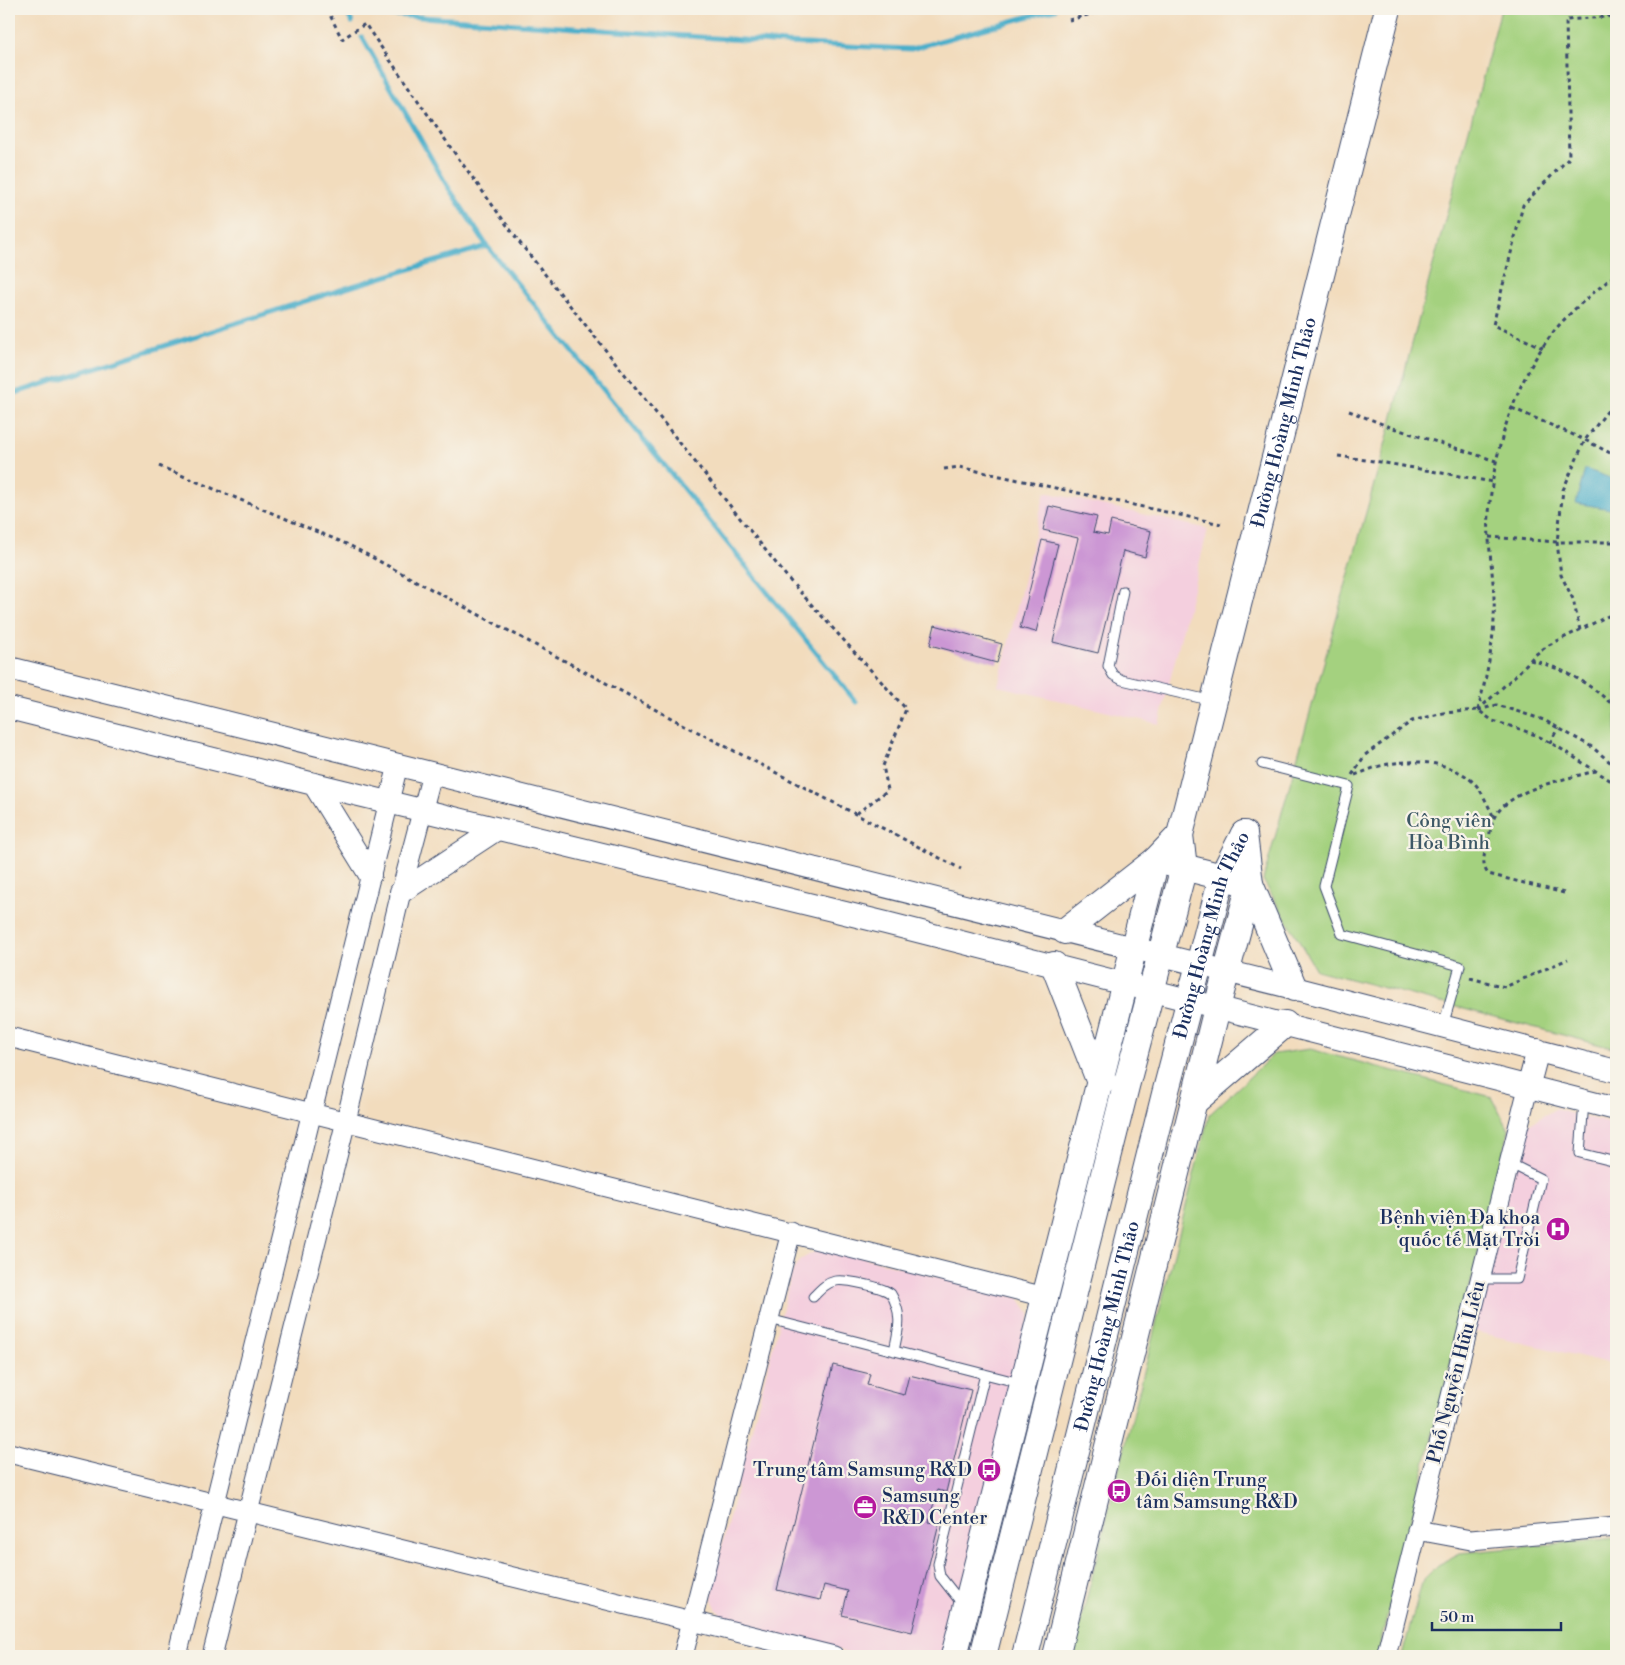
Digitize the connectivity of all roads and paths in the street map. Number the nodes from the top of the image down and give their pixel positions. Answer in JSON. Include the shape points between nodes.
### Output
{"nodes":[{"id":1,"x":327,"y":9,"type":"edge"},
{"id":2,"x":1110,"y":9,"type":"edge"},
{"id":3,"x":1388,"y":9,"type":"edge"},
{"id":4,"x":1616,"y":16,"type":"edge"},
{"id":5,"x":1069,"y":20,"type":"dead end"},
{"id":6,"x":1616,"y":274,"type":"edge"},
{"id":7,"x":1543,"y":348,"type":"junction"},
{"id":8,"x":1616,"y":400,"type":"edge"},
{"id":9,"x":1512,"y":408,"type":"junction"},
{"id":10,"x":1349,"y":411,"type":"dead end"},
{"id":11,"x":1586,"y":440,"type":"junction"},
{"id":12,"x":1338,"y":456,"type":"dead end"},
{"id":13,"x":1616,"y":456,"type":"edge"},
{"id":14,"x":1496,"y":461,"type":"junction"},
{"id":15,"x":159,"y":466,"type":"dead end"},
{"id":16,"x":944,"y":468,"type":"dead end"},
{"id":17,"x":1493,"y":482,"type":"junction"},
{"id":18,"x":1221,"y":524,"type":"dead end"},
{"id":19,"x":1489,"y":537,"type":"junction"},
{"id":20,"x":1556,"y":542,"type":"junction"},
{"id":21,"x":1616,"y":542,"type":"edge"},
{"id":22,"x":1123,"y":591,"type":"dead end"},
{"id":23,"x":1616,"y":627,"type":"edge"},
{"id":24,"x":1580,"y":630,"type":"junction"},
{"id":25,"x":1530,"y":660,"type":"junction"},
{"id":26,"x":9,"y":668,"type":"edge"},
{"id":27,"x":1213,"y":701,"type":"junction"},
{"id":28,"x":9,"y":708,"type":"edge"},
{"id":29,"x":1616,"y":708,"type":"edge"},
{"id":30,"x":1478,"y":710,"type":"junction"},
{"id":31,"x":1558,"y":728,"type":"junction"},
{"id":32,"x":1550,"y":743,"type":"junction"},
{"id":33,"x":1262,"y":764,"type":"dead end"},
{"id":34,"x":398,"y":765,"type":"junction"},
{"id":35,"x":1616,"y":766,"type":"edge"},
{"id":36,"x":1596,"y":771,"type":"junction"},
{"id":37,"x":432,"y":774,"type":"junction"},
{"id":38,"x":1352,"y":776,"type":"junction"},
{"id":39,"x":314,"y":784,"type":"junction"},
{"id":40,"x":1616,"y":784,"type":"edge"},
{"id":41,"x":1349,"y":786,"type":"junction"},
{"id":42,"x":388,"y":802,"type":"junction"},
{"id":43,"x":422,"y":810,"type":"junction"},
{"id":44,"x":856,"y":814,"type":"junction"},
{"id":45,"x":1494,"y":818,"type":"junction"},
{"id":46,"x":498,"y":829,"type":"junction"},
{"id":47,"x":1180,"y":835,"type":"junction"},
{"id":48,"x":1156,"y":860,"type":"junction"},
{"id":49,"x":1184,"y":867,"type":"junction"},
{"id":50,"x":961,"y":870,"type":"dead end"},
{"id":51,"x":370,"y":875,"type":"junction"},
{"id":52,"x":1222,"y":877,"type":"junction"},
{"id":53,"x":1250,"y":884,"type":"junction"},
{"id":54,"x":401,"y":892,"type":"junction"},
{"id":55,"x":1564,"y":894,"type":"dead end"},
{"id":56,"x":1064,"y":931,"type":"junction"},
{"id":57,"x":1133,"y":948,"type":"junction"},
{"id":58,"x":1161,"y":955,"type":"junction"},
{"id":59,"x":1568,"y":959,"type":"dead end"},
{"id":60,"x":1199,"y":964,"type":"junction"},
{"id":61,"x":1054,"y":966,"type":"junction"},
{"id":62,"x":1227,"y":971,"type":"junction"},
{"id":63,"x":1457,"y":975,"type":"junction"},
{"id":64,"x":1124,"y":983,"type":"junction"},
{"id":65,"x":1294,"y":988,"type":"junction"},
{"id":66,"x":1152,"y":990,"type":"junction"},
{"id":67,"x":1190,"y":1000,"type":"junction"},
{"id":68,"x":1218,"y":1007,"type":"junction"},
{"id":69,"x":1285,"y":1024,"type":"junction"},
{"id":70,"x":1443,"y":1026,"type":"junction"},
{"id":71,"x":9,"y":1038,"type":"edge"},
{"id":72,"x":1538,"y":1050,"type":"junction"},
{"id":73,"x":1616,"y":1071,"type":"edge"},
{"id":74,"x":1099,"y":1080,"type":"junction"},
{"id":75,"x":1126,"y":1086,"type":"junction"},
{"id":76,"x":1528,"y":1088,"type":"junction"},
{"id":77,"x":1165,"y":1094,"type":"junction"},
{"id":78,"x":1194,"y":1101,"type":"junction"},
{"id":79,"x":1584,"y":1102,"type":"junction"},
{"id":80,"x":1616,"y":1110,"type":"edge"},
{"id":81,"x":312,"y":1113,"type":"junction"},
{"id":82,"x":346,"y":1121,"type":"junction"},
{"id":83,"x":1616,"y":1162,"type":"edge"},
{"id":84,"x":1509,"y":1163,"type":"junction"},
{"id":85,"x":791,"y":1232,"type":"junction"},
{"id":86,"x":1480,"y":1279,"type":"junction"},
{"id":87,"x":813,"y":1297,"type":"dead end"},
{"id":88,"x":1045,"y":1297,"type":"junction"},
{"id":89,"x":769,"y":1319,"type":"junction"},
{"id":90,"x":894,"y":1351,"type":"junction"},
{"id":91,"x":986,"y":1374,"type":"junction"},
{"id":92,"x":1023,"y":1383,"type":"junction"},
{"id":93,"x":9,"y":1453,"type":"edge"},
{"id":94,"x":214,"y":1504,"type":"junction"},
{"id":95,"x":248,"y":1512,"type":"junction"},
{"id":96,"x":1616,"y":1527,"type":"edge"},
{"id":97,"x":1417,"y":1530,"type":"junction"},
{"id":98,"x":966,"y":1608,"type":"junction"},
{"id":99,"x":691,"y":1622,"type":"junction"},
{"id":100,"x":176,"y":1656,"type":"edge"},
{"id":101,"x":212,"y":1656,"type":"edge"},
{"id":102,"x":683,"y":1656,"type":"edge"},
{"id":103,"x":834,"y":1656,"type":"edge"},
{"id":104,"x":954,"y":1656,"type":"edge"},
{"id":105,"x":983,"y":1656,"type":"edge"},
{"id":106,"x":1025,"y":1656,"type":"edge"},
{"id":107,"x":1056,"y":1656,"type":"edge"},
{"id":108,"x":1386,"y":1656,"type":"edge"}],
"edges":[{"from":1,"to":44,"type":"path","via":[[342,39],[365,24],[520,243],[791,582],[906,710],[883,766],[888,790]]},
{"from":2,"to":5,"type":"path"},
{"from":3,"to":27,"type":"main road","name":"Đường Hoàng Minh Thảo"},
{"from":4,"to":7,"type":"path","via":[[1566,20],[1569,158],[1523,205],[1493,325]]},
{"from":6,"to":7,"type":"path","via":[[1555,330]]},
{"from":7,"to":9,"type":"path","via":[[1529,366]]},
{"from":8,"to":11,"type":"path"},
{"from":9,"to":11,"type":"path"},
{"from":9,"to":14,"type":"path"},
{"from":10,"to":14,"type":"path"},
{"from":11,"to":13,"type":"path"},
{"from":11,"to":20,"type":"path","via":[[1563,490]]},
{"from":12,"to":17,"type":"path"},
{"from":14,"to":17,"type":"path"},
{"from":15,"to":44,"type":"path","via":[[349,545]]},
{"from":16,"to":18,"type":"path","via":[[959,467]]},
{"from":17,"to":19,"type":"path"},
{"from":19,"to":20,"type":"path"},
{"from":19,"to":30,"type":"path","via":[[1493,634]]},
{"from":20,"to":21,"type":"path"},
{"from":20,"to":24,"type":"path","via":[[1562,574],[1574,599]]},
{"from":22,"to":27,"type":"lane","via":[[1108,666],[1113,674],[1122,680]]},
{"from":23,"to":24,"type":"path","via":[[1608,616]]},
{"from":24,"to":25,"type":"path","via":[[1547,646]]},
{"from":25,"to":29,"type":"path","via":[[1569,673]]},
{"from":25,"to":30,"type":"path"},
{"from":26,"to":34,"type":"street"},
{"from":27,"to":47,"type":"main road","name":"Đường Hoàng Minh Thảo"},
{"from":28,"to":39,"type":"street"},
{"from":30,"to":31,"type":"path","via":[[1497,705],[1528,714]]},
{"from":30,"to":32,"type":"path","via":[[1493,721]]},
{"from":30,"to":38,"type":"path","via":[[1443,713],[1412,721],[1365,755]]},
{"from":31,"to":32,"type":"path"},
{"from":31,"to":35,"type":"path","via":[[1592,747]]},
{"from":32,"to":36,"type":"path"},
{"from":33,"to":41,"type":"lane"},
{"from":34,"to":37,"type":"street"},
{"from":34,"to":42,"type":"street"},
{"from":36,"to":40,"type":"path"},
{"from":36,"to":45,"type":"path","via":[[1535,788],[1515,798]]},
{"from":37,"to":43,"type":"street"},
{"from":37,"to":56,"type":"street"},
{"from":38,"to":41,"type":"path"},
{"from":38,"to":45,"type":"path","via":[[1403,761],[1440,765],[1466,776],[1479,789]]},
{"from":39,"to":42,"type":"street"},
{"from":39,"to":51,"type":"street"},
{"from":41,"to":63,"type":"lane","via":[[1324,886],[1342,934],[1460,966]]},
{"from":42,"to":43,"type":"street"},
{"from":42,"to":51,"type":"street"},
{"from":43,"to":46,"type":"street"},
{"from":43,"to":54,"type":"street"},
{"from":44,"to":50,"type":"path"},
{"from":45,"to":55,"type":"path","via":[[1484,853],[1483,867],[1488,874]]},
{"from":46,"to":54,"type":"street"},
{"from":46,"to":61,"type":"street"},
{"from":47,"to":48,"type":"main road","name":"Đường Hoàng Minh Thảo"},
{"from":47,"to":49,"type":"main road","name":"Đường Hoàng Minh Thảo"},
{"from":48,"to":49,"type":"main road"},
{"from":48,"to":56,"type":"main road"},
{"from":48,"to":57,"type":"main road","name":"Đường Hoàng Minh Thảo"},
{"from":49,"to":52,"type":"main road"},
{"from":49,"to":58,"type":"main road","name":"Đường Hoàng Minh Thảo"},
{"from":51,"to":81,"type":"street"},
{"from":52,"to":53,"type":"main road"},
{"from":52,"to":53,"type":"main road","name":"Đường Hoàng Minh Thảo","via":[[1244,834]]},
{"from":52,"to":60,"type":"main road","name":"Đường Hoàng Minh Thảo"},
{"from":53,"to":62,"type":"main road","name":"Đường Hoàng Minh Thảo"},
{"from":53,"to":65,"type":"main road"},
{"from":54,"to":82,"type":"street"},
{"from":56,"to":57,"type":"street"},
{"from":57,"to":58,"type":"street"},
{"from":57,"to":64,"type":"main road","name":"Đường Hoàng Minh Thảo"},
{"from":58,"to":60,"type":"street"},
{"from":58,"to":66,"type":"main road","name":"Đường Hoàng Minh Thảo"},
{"from":59,"to":63,"type":"path","via":[[1505,987]]},
{"from":60,"to":62,"type":"street"},
{"from":60,"to":67,"type":"main road","name":"Đường Hoàng Minh Thảo"},
{"from":61,"to":64,"type":"street"},
{"from":61,"to":74,"type":"main road"},
{"from":62,"to":65,"type":"street"},
{"from":62,"to":68,"type":"main road","name":"Đường Hoàng Minh Thảo"},
{"from":63,"to":70,"type":"lane"},
{"from":64,"to":66,"type":"street"},
{"from":64,"to":74,"type":"main road","name":"Đường Hoàng Minh Thảo"},
{"from":65,"to":70,"type":"street"},
{"from":66,"to":67,"type":"street"},
{"from":66,"to":75,"type":"main road","name":"Đường Hoàng Minh Thảo"},
{"from":67,"to":68,"type":"street"},
{"from":67,"to":77,"type":"main road","name":"Đường Hoàng Minh Thảo"},
{"from":68,"to":69,"type":"street"},
{"from":68,"to":78,"type":"main road","name":"Đường Hoàng Minh Thảo"},
{"from":69,"to":76,"type":"street"},
{"from":69,"to":78,"type":"main road"},
{"from":70,"to":72,"type":"street"},
{"from":71,"to":81,"type":"street"},
{"from":72,"to":73,"type":"street"},
{"from":72,"to":76,"type":"street"},
{"from":74,"to":75,"type":"main road"},
{"from":74,"to":88,"type":"main road","name":"Đường Hoàng Minh Thảo"},
{"from":75,"to":105,"type":"main road","name":"Đường Hoàng Minh Thảo"},
{"from":76,"to":79,"type":"street"},
{"from":76,"to":84,"type":"street","name":"Phố Nguyễn Hữu Liêu"},
{"from":77,"to":78,"type":"main road"},
{"from":77,"to":106,"type":"main road","name":"Đường Hoàng Minh Thảo"},
{"from":78,"to":107,"type":"main road","name":"Đường Hoàng Minh Thảo"},
{"from":79,"to":80,"type":"street"},
{"from":79,"to":83,"type":"lane","via":[[1580,1153]]},
{"from":81,"to":82,"type":"street"},
{"from":81,"to":94,"type":"street"},
{"from":82,"to":85,"type":"street"},
{"from":82,"to":95,"type":"street"},
{"from":84,"to":86,"type":"street","name":"Phố Nguyễn Hữu Liêu"},
{"from":84,"to":86,"type":"lane","via":[[1541,1180],[1517,1279]]},
{"from":85,"to":88,"type":"street"},
{"from":85,"to":89,"type":"street"},
{"from":86,"to":97,"type":"street","name":"Phố Nguyễn Hữu Liêu"},
{"from":87,"to":90,"type":"lane","via":[[823,1286],[846,1280],[891,1294],[899,1314]]},
{"from":88,"to":92,"type":"main road","name":"Đường Hoàng Minh Thảo"},
{"from":89,"to":90,"type":"lane"},
{"from":89,"to":99,"type":"street"},
{"from":90,"to":91,"type":"lane"},
{"from":91,"to":92,"type":"lane"},
{"from":91,"to":98,"type":"lane","via":[[938,1564],[940,1576]]},
{"from":92,"to":98,"type":"main road","name":"Đường Hoàng Minh Thảo"},
{"from":93,"to":94,"type":"street"},
{"from":94,"to":95,"type":"street"},
{"from":94,"to":100,"type":"street"},
{"from":95,"to":99,"type":"street"},
{"from":95,"to":101,"type":"street"},
{"from":96,"to":97,"type":"street","via":[[1471,1540]]},
{"from":97,"to":108,"type":"street","name":"Phố Nguyễn Hữu Liêu"},
{"from":98,"to":104,"type":"main road","name":"Đường Hoàng Minh Thảo"},
{"from":99,"to":102,"type":"street"},
{"from":99,"to":103,"type":"street"}]}
